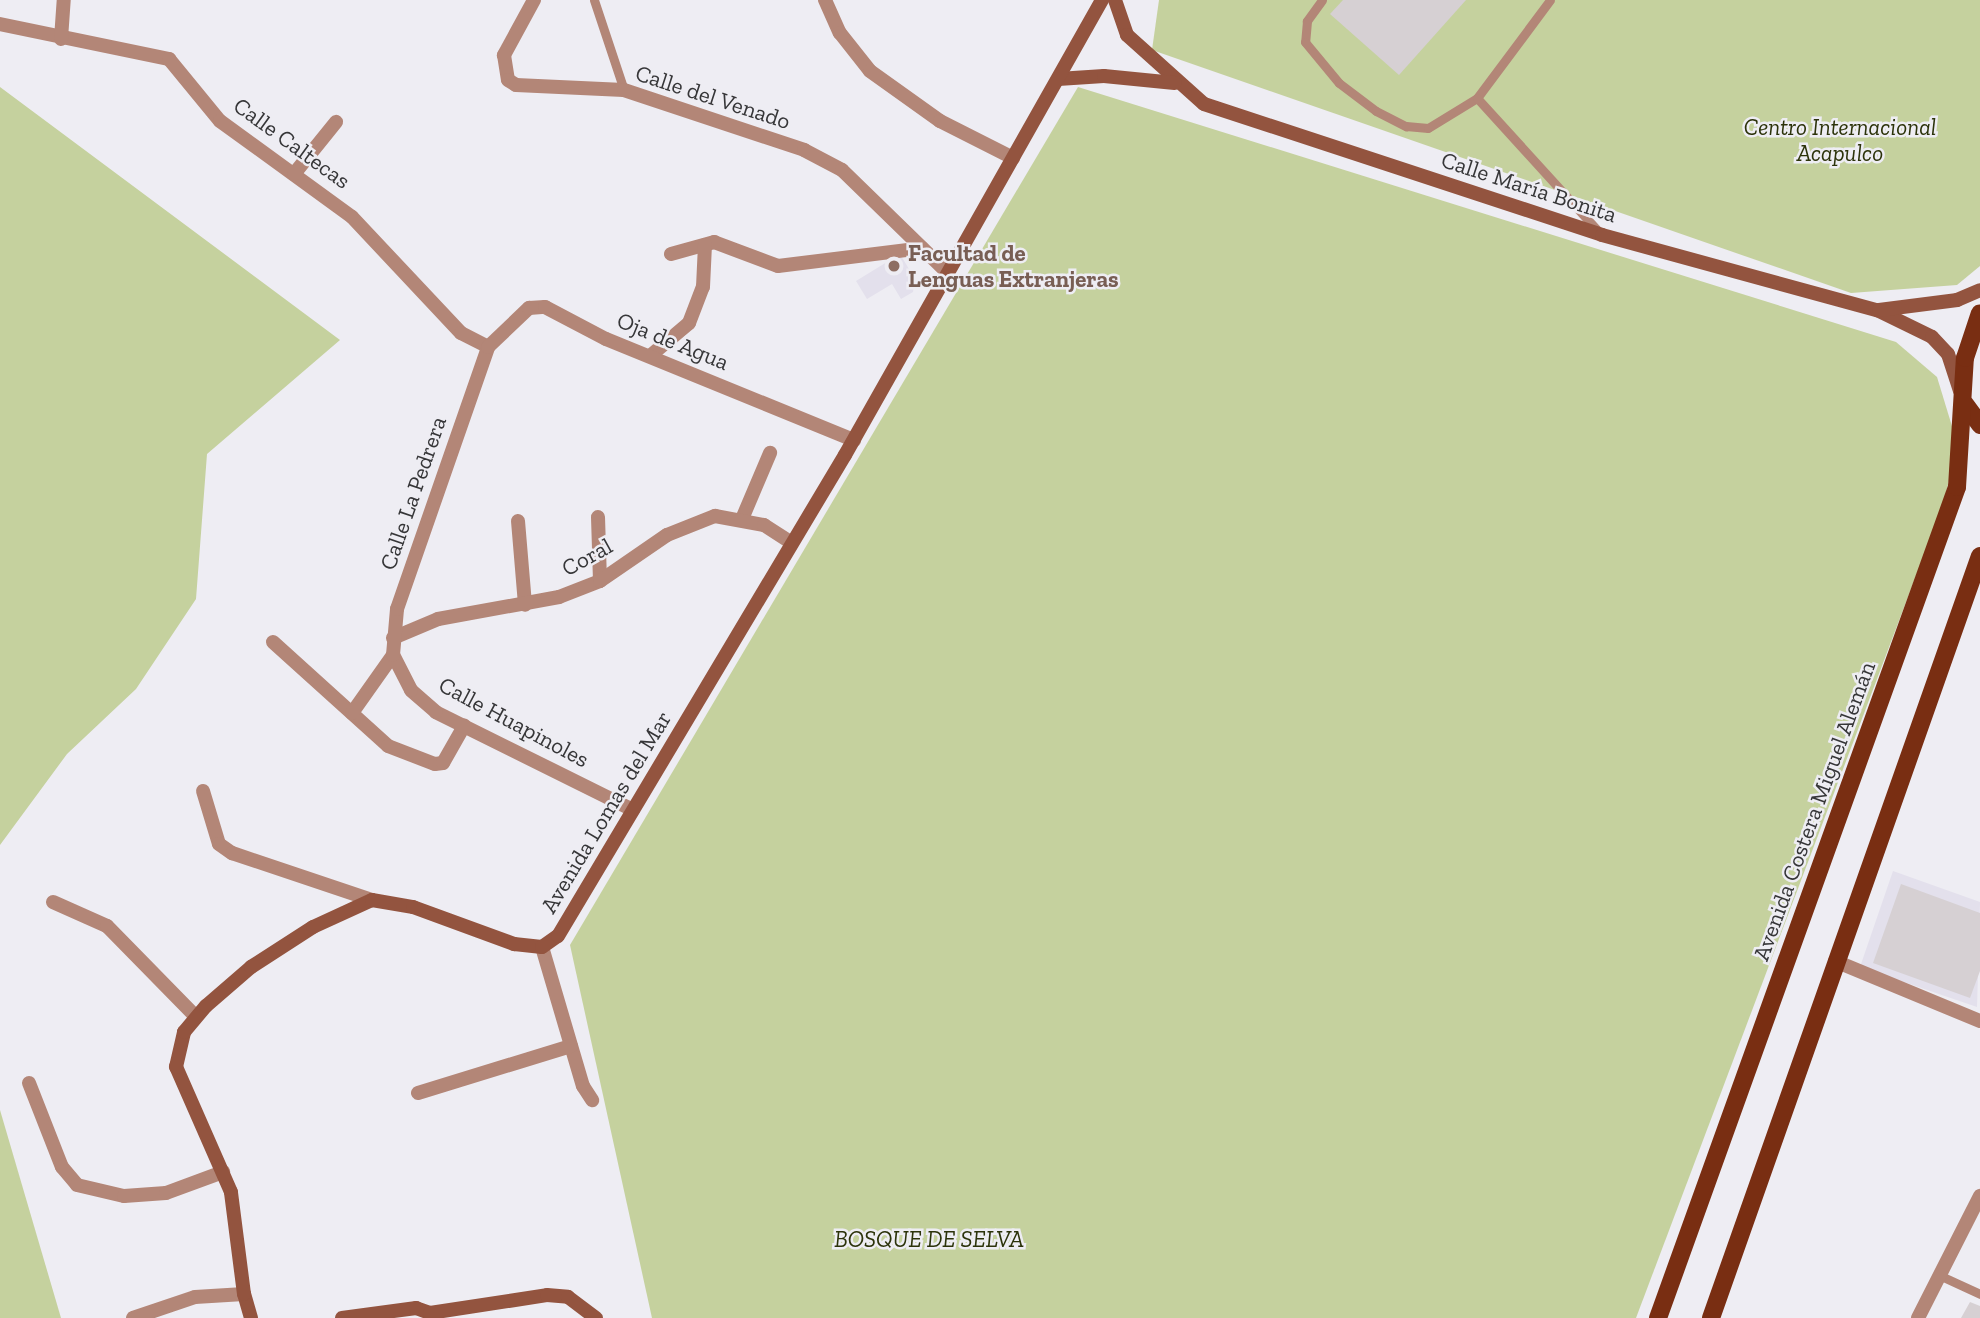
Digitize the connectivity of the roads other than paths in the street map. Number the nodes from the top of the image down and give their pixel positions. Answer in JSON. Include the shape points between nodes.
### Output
{"nodes":[{"id":1,"x":64,"y":0,"type":"edge"},
{"id":2,"x":534,"y":0,"type":"edge"},
{"id":3,"x":594,"y":0,"type":"edge"},
{"id":4,"x":825,"y":0,"type":"edge"},
{"id":5,"x":1102,"y":0,"type":"edge"},
{"id":6,"x":1115,"y":0,"type":"edge"},
{"id":7,"x":1322,"y":0,"type":"edge"},
{"id":8,"x":1550,"y":0,"type":"edge"},
{"id":9,"x":0,"y":24,"type":"edge"},
{"id":10,"x":61,"y":39,"type":"junction"},
{"id":11,"x":1058,"y":79,"type":"junction"},
{"id":12,"x":1175,"y":83,"type":"junction"},
{"id":13,"x":624,"y":90,"type":"junction"},
{"id":14,"x":1477,"y":98,"type":"junction"},
{"id":15,"x":335,"y":122,"type":"dead end"},
{"id":16,"x":1013,"y":158,"type":"junction"},
{"id":17,"x":294,"y":174,"type":"junction"},
{"id":18,"x":1602,"y":235,"type":"junction"},
{"id":19,"x":705,"y":245,"type":"junction"},
{"id":20,"x":922,"y":248,"type":"junction"},
{"id":21,"x":671,"y":254,"type":"dead end"},
{"id":22,"x":948,"y":273,"type":"junction"},
{"id":23,"x":1980,"y":290,"type":"edge"},
{"id":24,"x":1877,"y":310,"type":"junction"},
{"id":25,"x":1980,"y":313,"type":"edge"},
{"id":26,"x":488,"y":347,"type":"junction"},
{"id":27,"x":650,"y":356,"type":"junction"},
{"id":28,"x":1965,"y":404,"type":"junction"},
{"id":29,"x":1980,"y":425,"type":"edge"},
{"id":30,"x":854,"y":440,"type":"junction"},
{"id":31,"x":770,"y":453,"type":"dead end"},
{"id":32,"x":598,"y":517,"type":"dead end"},
{"id":33,"x":742,"y":519,"type":"junction"},
{"id":34,"x":519,"y":521,"type":"dead end"},
{"id":35,"x":792,"y":543,"type":"junction"},
{"id":36,"x":1980,"y":556,"type":"edge"},
{"id":37,"x":600,"y":581,"type":"junction"},
{"id":38,"x":1973,"y":596,"type":"edge"},
{"id":39,"x":525,"y":605,"type":"junction"},
{"id":40,"x":393,"y":638,"type":"junction"},
{"id":41,"x":273,"y":642,"type":"dead end"},
{"id":42,"x":393,"y":655,"type":"junction"},
{"id":43,"x":352,"y":713,"type":"junction"},
{"id":44,"x":464,"y":726,"type":"junction"},
{"id":45,"x":203,"y":791,"type":"dead end"},
{"id":46,"x":633,"y":810,"type":"junction"},
{"id":47,"x":372,"y":900,"type":"junction"},
{"id":48,"x":53,"y":902,"type":"dead end"},
{"id":49,"x":542,"y":947,"type":"junction"},
{"id":50,"x":1835,"y":961,"type":"junction"},
{"id":51,"x":197,"y":1017,"type":"junction"},
{"id":52,"x":1980,"y":1021,"type":"edge"},
{"id":53,"x":571,"y":1046,"type":"junction"},
{"id":54,"x":29,"y":1083,"type":"dead end"},
{"id":55,"x":418,"y":1093,"type":"dead end"},
{"id":56,"x":592,"y":1100,"type":"dead end"},
{"id":57,"x":223,"y":1172,"type":"junction"},
{"id":58,"x":1980,"y":1196,"type":"edge"},
{"id":59,"x":1941,"y":1276,"type":"junction"},
{"id":60,"x":244,"y":1294,"type":"junction"},
{"id":61,"x":1980,"y":1294,"type":"edge"},
{"id":62,"x":460,"y":1314,"type":"edge"},
{"id":63,"x":1660,"y":1317,"type":"edge"},
{"id":64,"x":133,"y":1318,"type":"edge"},
{"id":65,"x":251,"y":1318,"type":"edge"},
{"id":66,"x":341,"y":1318,"type":"edge"},
{"id":67,"x":596,"y":1318,"type":"edge"},
{"id":68,"x":1711,"y":1318,"type":"edge"},
{"id":69,"x":1918,"y":1318,"type":"edge"}],
"edges":[{"from":1,"to":10,"type":"street"},
{"from":2,"to":13,"type":"street","name":"Calle del Venado","via":[[504,55],[508,80],[516,85]]},
{"from":3,"to":13,"type":"lane"},
{"from":4,"to":16,"type":"street","via":[[840,33],[870,71],[940,121]]},
{"from":5,"to":11,"type":"main road","name":"Avenida Lomas del Mar"},
{"from":6,"to":12,"type":"main road","name":"Calle María Bonita","via":[[1127,35]]},
{"from":7,"to":14,"type":"lane","via":[[1307,21],[1305,42],[1339,83],[1376,111],[1406,126],[1428,128]]},
{"from":8,"to":14,"type":"lane"},
{"from":9,"to":10,"type":"street","name":"Calle Caltecas"},
{"from":10,"to":17,"type":"street","name":"Calle Caltecas","via":[[169,60],[220,121]]},
{"from":11,"to":12,"type":"main road","via":[[1104,76]]},
{"from":11,"to":16,"type":"main road","name":"Avenida Lomas del Mar"},
{"from":12,"to":18,"type":"main road","name":"Calle María Bonita","via":[[1204,104]]},
{"from":13,"to":20,"type":"street","name":"Calle del Venado","via":[[804,150],[842,170]]},
{"from":14,"to":18,"type":"lane"},
{"from":15,"to":17,"type":"street"},
{"from":16,"to":22,"type":"main road","name":"Avenida Lomas del Mar"},
{"from":17,"to":26,"type":"street","name":"Calle Caltecas","via":[[352,217],[461,333]]},
{"from":18,"to":24,"type":"main road","name":"Calle María Bonita"},
{"from":19,"to":20,"type":"street","via":[[735,247],[778,266]]},
{"from":19,"to":21,"type":"street"},
{"from":19,"to":27,"type":"street","via":[[703,287],[689,323]]},
{"from":20,"to":22,"type":"street","name":"Calle del Venado"},
{"from":22,"to":30,"type":"main road","name":"Avenida Lomas del Mar"},
{"from":23,"to":24,"type":"main road","name":"Calle María Bonita","via":[[1957,300]]},
{"from":24,"to":28,"type":"main road","name":"Calle María Bonita","via":[[1940,345],[1948,354]]},
{"from":25,"to":28,"type":"main road","name":"Avenida Costera Miguel Alemán","via":[[1965,358]]},
{"from":26,"to":27,"type":"street","name":"Oja de Agua","via":[[529,308],[545,307]]},
{"from":26,"to":40,"type":"street","name":"Calle La Pedrera","via":[[397,609]]},
{"from":27,"to":30,"type":"street","name":"Oja de Agua"},
{"from":28,"to":29,"type":"main road"},
{"from":28,"to":63,"type":"main road","name":"Avenida Costera Miguel Alemán","via":[[1957,487]]},
{"from":30,"to":35,"type":"main road","name":"Avenida Lomas del Mar"},
{"from":31,"to":33,"type":"street"},
{"from":32,"to":37,"type":"street"},
{"from":33,"to":35,"type":"street","name":"Coral","via":[[764,525]]},
{"from":33,"to":37,"type":"street","name":"Coral","via":[[715,516],[694,522]]},
{"from":34,"to":39,"type":"street"},
{"from":35,"to":46,"type":"main road","name":"Avenida Lomas del Mar"},
{"from":36,"to":38,"type":"main road"},
{"from":37,"to":39,"type":"street","name":"Coral"},
{"from":38,"to":50,"type":"main road"},
{"from":39,"to":40,"type":"street","name":"Coral","via":[[438,618]]},
{"from":40,"to":42,"type":"street","name":"Calle La Pedrera"},
{"from":41,"to":43,"type":"street"},
{"from":42,"to":43,"type":"street"},
{"from":42,"to":44,"type":"street","name":"Calle Huapinoles","via":[[411,690],[436,712]]},
{"from":43,"to":44,"type":"street","via":[[388,746],[435,764],[448,758]]},
{"from":44,"to":46,"type":"street","name":"Calle Huapinoles"},
{"from":45,"to":47,"type":"street","via":[[219,844],[232,853]]},
{"from":46,"to":49,"type":"main road","name":"Avenida Lomas del Mar","via":[[568,923]]},
{"from":47,"to":49,"type":"main road","name":"Avenida Lomas del Mar","via":[[413,907],[514,944]]},
{"from":47,"to":51,"type":"main road","via":[[313,927],[251,967]]},
{"from":48,"to":51,"type":"street","via":[[107,926]]},
{"from":49,"to":53,"type":"street"},
{"from":50,"to":52,"type":"street"},
{"from":50,"to":68,"type":"main road"},
{"from":51,"to":57,"type":"main road","via":[[184,1032],[176,1067]]},
{"from":53,"to":55,"type":"street"},
{"from":53,"to":56,"type":"street"},
{"from":54,"to":57,"type":"street","via":[[62,1167],[77,1185],[124,1196],[166,1193]]},
{"from":57,"to":60,"type":"main road","via":[[231,1192]]},
{"from":58,"to":59,"type":"street"},
{"from":59,"to":61,"type":"lane"},
{"from":59,"to":69,"type":"street"},
{"from":60,"to":64,"type":"street","via":[[195,1297]]},
{"from":60,"to":65,"type":"main road"},
{"from":62,"to":66,"type":"main road","via":[[416,1308]]},
{"from":62,"to":67,"type":"main road","via":[[547,1295],[568,1297]]}]}
